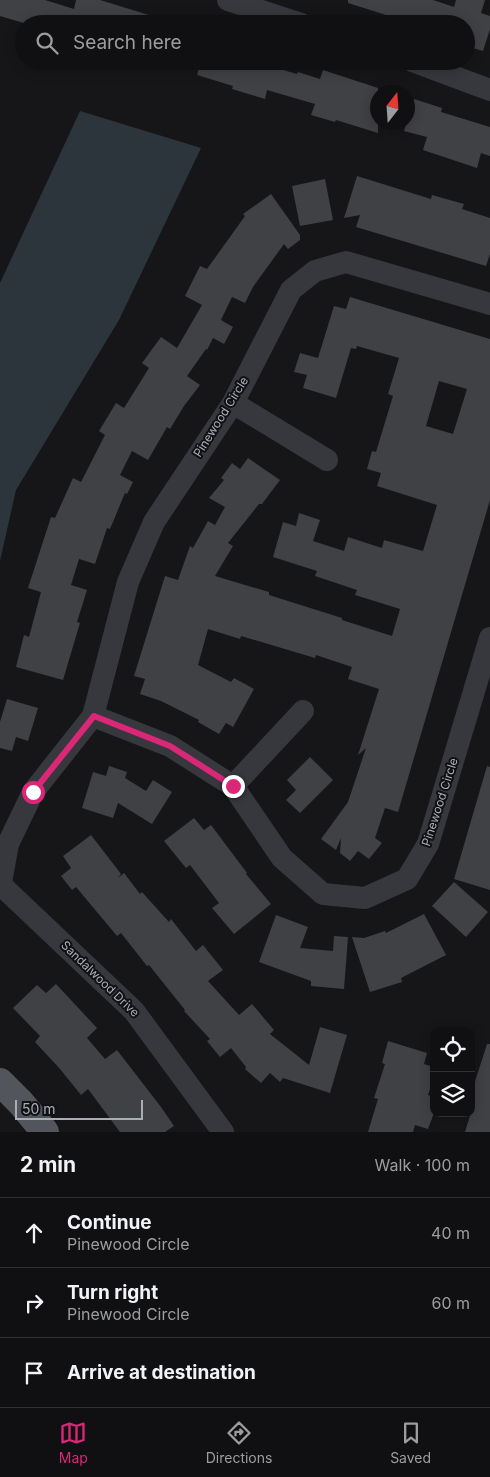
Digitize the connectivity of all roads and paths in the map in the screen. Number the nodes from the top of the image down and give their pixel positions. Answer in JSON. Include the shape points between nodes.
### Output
{"nodes":[{"id":1,"x":232,"y":1,"type":"edge"},
{"id":2,"x":274,"y":15,"type":"edge"},
{"id":3,"x":436,"y":70,"type":"edge"},
{"id":4,"x":490,"y":90,"type":"edge"},
{"id":5,"x":490,"y":304,"type":"edge"},
{"id":6,"x":233,"y":403,"type":"junction"},
{"id":7,"x":327,"y":460,"type":"dead end"},
{"id":8,"x":490,"y":638,"type":"edge"},
{"id":9,"x":303,"y":711,"type":"dead end"},
{"id":10,"x":94,"y":716,"type":"junction"},
{"id":11,"x":233,"y":786,"type":"junction"},
{"id":12,"x":0,"y":886,"type":"edge"},
{"id":13,"x":0,"y":1082,"type":"edge"},
{"id":14,"x":45,"y":1132,"type":"edge"},
{"id":15,"x":223,"y":1132,"type":"edge"}],
"edges":[{"from":1,"to":2,"type":"street"},
{"from":3,"to":4,"type":"street"},
{"from":5,"to":6,"type":"street","name":"Pinewood Circle","via":[[346,262],[315,271],[291,290]]},
{"from":6,"to":7,"type":"street"},
{"from":6,"to":10,"type":"street","name":"Pinewood Circle","via":[[154,522],[128,582]]},
{"from":8,"to":11,"type":"street","name":"Pinewood Circle","via":[[428,844],[407,879],[365,898],[322,894],[282,858]]},
{"from":9,"to":11,"type":"street"},
{"from":10,"to":11,"type":"street","name":"Pinewood Circle","via":[[170,746]]},
{"from":10,"to":12,"type":"street","name":"Pinewood Circle","via":[[33,792],[8,844]]},
{"from":12,"to":15,"type":"street","name":"Sandalwood Drive","via":[[134,1011]]},
{"from":13,"to":14,"type":"main road"}]}
